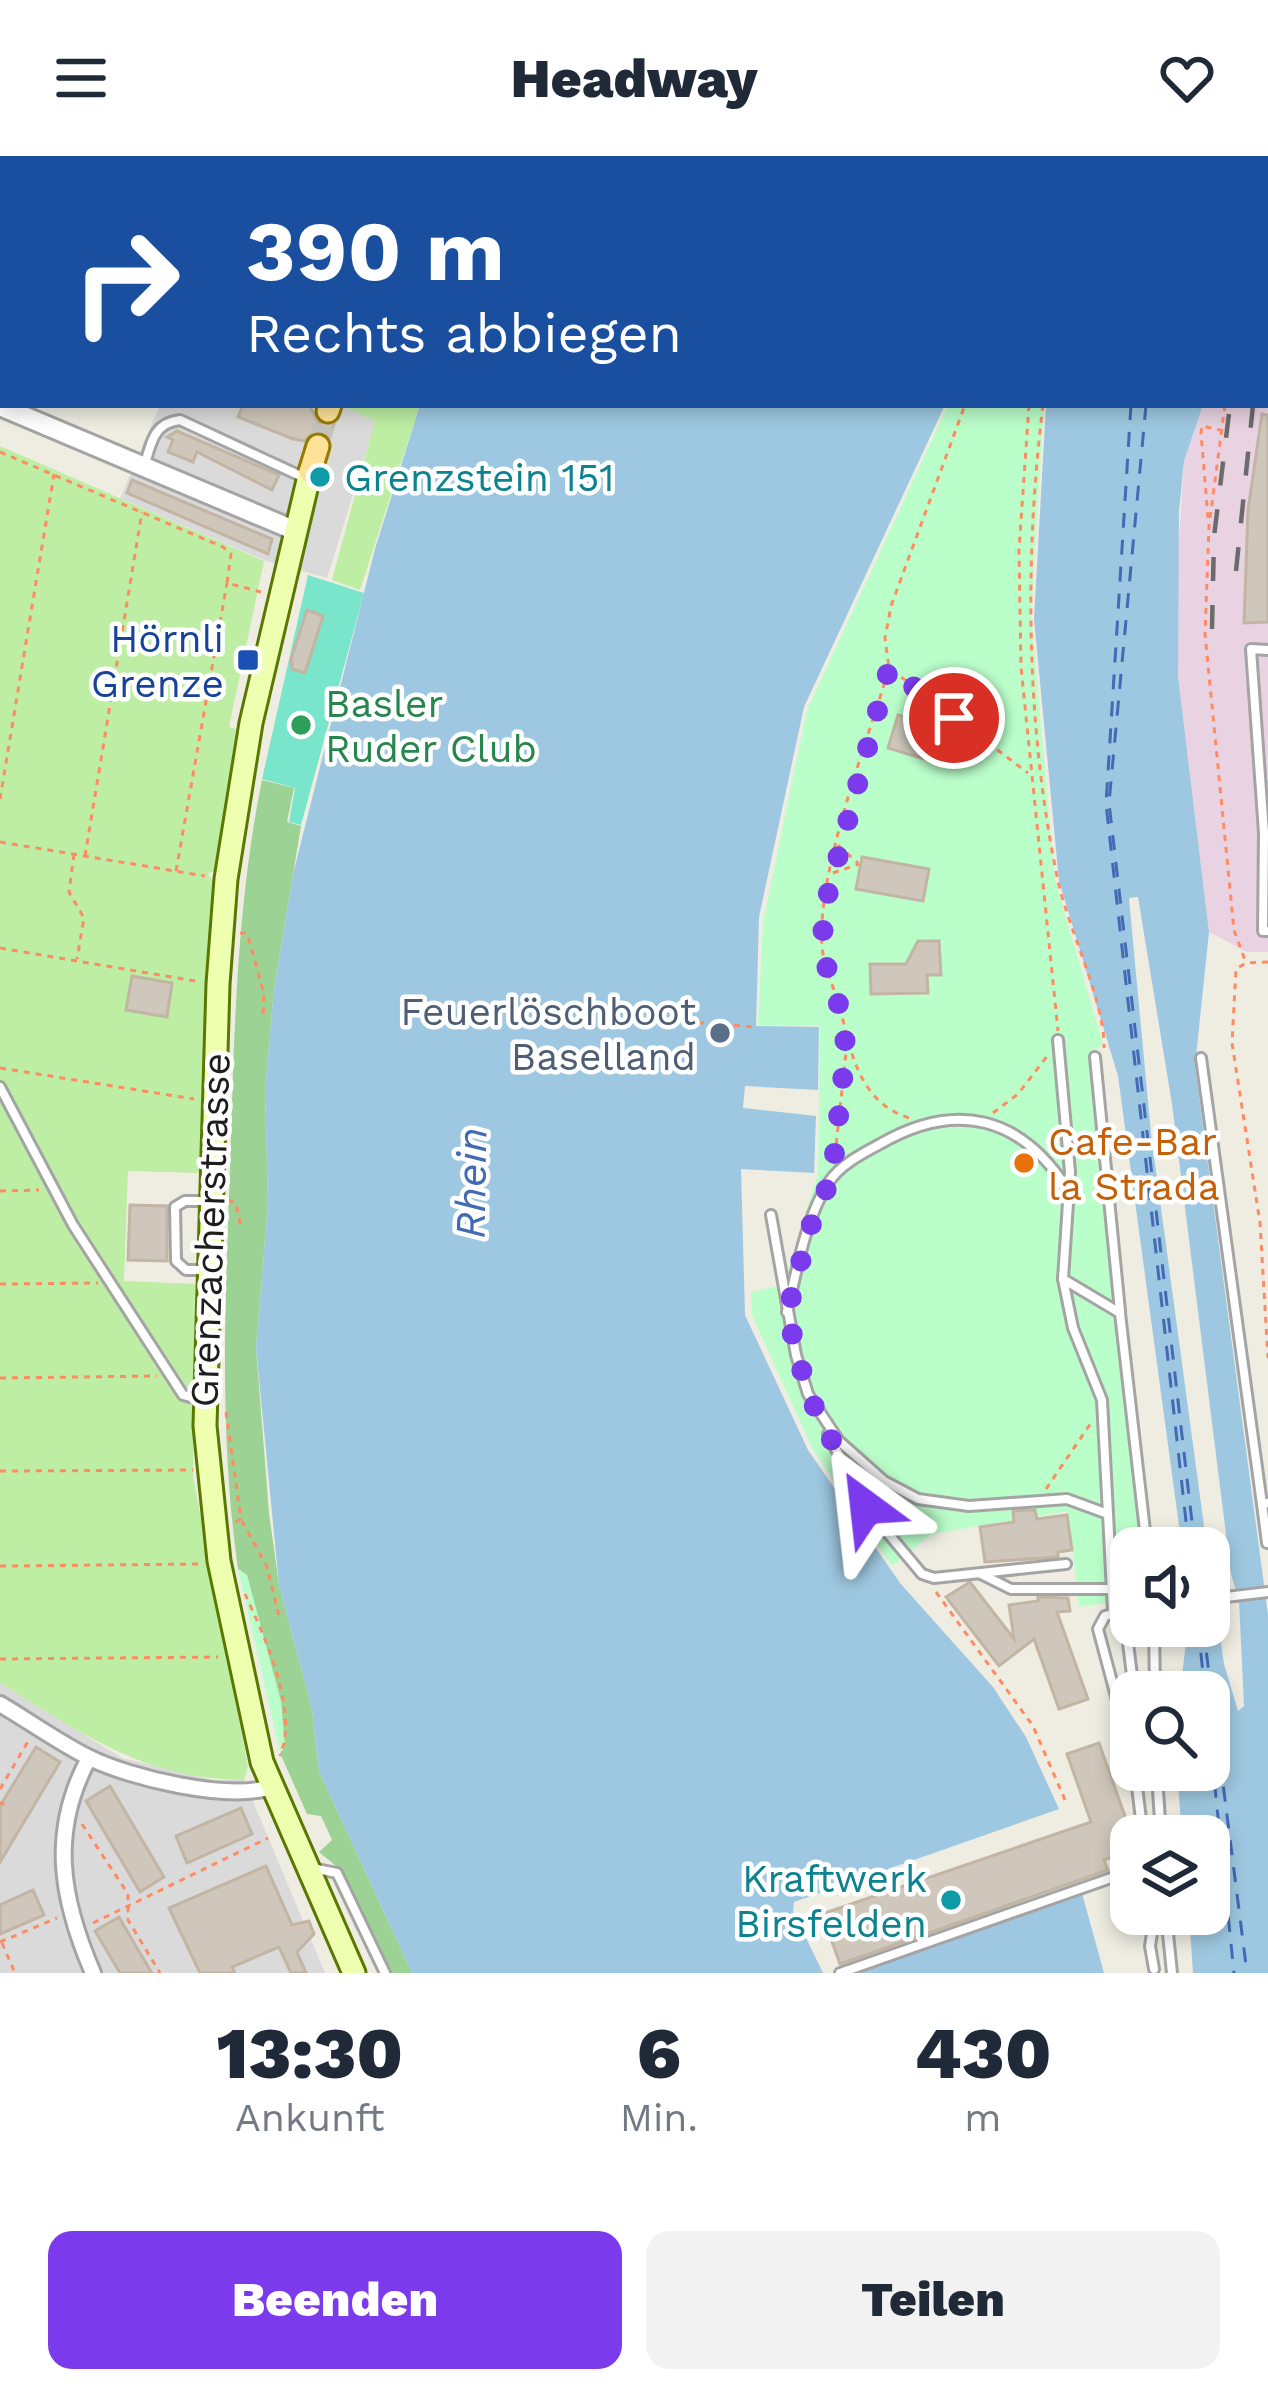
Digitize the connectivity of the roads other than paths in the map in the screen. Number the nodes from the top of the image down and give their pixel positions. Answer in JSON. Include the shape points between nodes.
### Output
{"nodes":[{"id":1,"x":5,"y":408,"type":"edge"},
{"id":2,"x":318,"y":446,"type":"tunnel mouth"},
{"id":3,"x":144,"y":467,"type":"junction"},
{"id":4,"x":309,"y":476,"type":"junction"},
{"id":5,"x":296,"y":531,"type":"junction"},
{"id":6,"x":1268,"y":650,"type":"edge"},
{"id":7,"x":1266,"y":833,"type":"edge"},
{"id":8,"x":1266,"y":891,"type":"edge"},
{"id":9,"x":1268,"y":931,"type":"edge"},
{"id":10,"x":1058,"y":1040,"type":"road end"},
{"id":11,"x":1095,"y":1057,"type":"road end"},
{"id":12,"x":1201,"y":1058,"type":"dead end"},
{"id":13,"x":0,"y":1087,"type":"edge"},
{"id":14,"x":1070,"y":1193,"type":"junction"},
{"id":15,"x":218,"y":1201,"type":"junction"},
{"id":16,"x":771,"y":1215,"type":"dead end"},
{"id":17,"x":208,"y":1270,"type":"junction"},
{"id":18,"x":1063,"y":1279,"type":"junction"},
{"id":19,"x":1120,"y":1312,"type":"junction"},
{"id":20,"x":787,"y":1314,"type":"junction"},
{"id":21,"x":212,"y":1400,"type":"junction"},
{"id":22,"x":825,"y":1426,"type":"junction"},
{"id":23,"x":1265,"y":1503,"type":"edge"},
{"id":24,"x":1108,"y":1514,"type":"junction"},
{"id":25,"x":1145,"y":1527,"type":"edge"},
{"id":26,"x":1268,"y":1543,"type":"edge"},
{"id":27,"x":1110,"y":1552,"type":"edge"},
{"id":28,"x":1066,"y":1564,"type":"dead end"},
{"id":29,"x":980,"y":1573,"type":"junction"},
{"id":30,"x":1110,"y":1589,"type":"edge"},
{"id":31,"x":1268,"y":1592,"type":"edge"},
{"id":32,"x":1230,"y":1597,"type":"edge"},
{"id":33,"x":1110,"y":1617,"type":"edge"},
{"id":34,"x":1110,"y":1680,"type":"edge"},
{"id":35,"x":0,"y":1704,"type":"edge"},
{"id":36,"x":89,"y":1758,"type":"junction"},
{"id":37,"x":272,"y":1787,"type":"junction"},
{"id":38,"x":309,"y":1868,"type":"junction"},
{"id":39,"x":1110,"y":1878,"type":"edge"},
{"id":40,"x":1152,"y":1935,"type":"edge"},
{"id":41,"x":1168,"y":1935,"type":"edge"},
{"id":42,"x":1154,"y":1969,"type":"dead end"},
{"id":43,"x":93,"y":1973,"type":"edge"},
{"id":44,"x":354,"y":1973,"type":"edge"},
{"id":45,"x":385,"y":1973,"type":"edge"},
{"id":46,"x":840,"y":1973,"type":"edge"},
{"id":47,"x":1172,"y":1973,"type":"edge"}],
"edges":[{"from":1,"to":3,"type":"street"},
{"from":2,"to":4,"type":"main road"},
{"from":3,"to":4,"type":"lane","via":[[156,431],[180,420]]},
{"from":3,"to":5,"type":"street"},
{"from":4,"to":5,"type":"main road","name":"Grenzacherstrasse"},
{"from":5,"to":15,"type":"main road","name":"Grenzacherstrasse","via":[[251,724],[226,879],[214,1101]]},
{"from":6,"to":7,"type":"lane","via":[[1251,650]]},
{"from":7,"to":8,"type":"lane"},
{"from":8,"to":9,"type":"lane"},
{"from":10,"to":14,"type":"lane"},
{"from":11,"to":19,"type":"lane"},
{"from":12,"to":23,"type":"lane"},
{"from":13,"to":21,"type":"lane","via":[[52,1188],[183,1396]]},
{"from":14,"to":18,"type":"lane"},
{"from":14,"to":20,"type":"lane","via":[[1034,1148],[984,1120],[922,1122],[832,1176]]},
{"from":15,"to":17,"type":"main road","name":"Grenzacherstrasse"},
{"from":15,"to":17,"type":"lane","via":[[175,1207],[179,1268]]},
{"from":16,"to":20,"type":"lane"},
{"from":17,"to":21,"type":"main road","name":"Grenzacherstrasse"},
{"from":18,"to":19,"type":"lane"},
{"from":18,"to":24,"type":"lane","via":[[1102,1400]]},
{"from":19,"to":25,"type":"lane"},
{"from":20,"to":22,"type":"lane"},
{"from":21,"to":37,"type":"main road","name":"Grenzacherstrasse","via":[[206,1469],[219,1562]]},
{"from":22,"to":24,"type":"lane","via":[[884,1480],[918,1499],[969,1506],[1077,1501]]},
{"from":22,"to":29,"type":"lane","via":[[838,1462],[905,1560],[934,1578]]},
{"from":23,"to":26,"type":"lane"},
{"from":24,"to":27,"type":"lane"},
{"from":28,"to":29,"type":"lane"},
{"from":29,"to":30,"type":"lane","via":[[1011,1589]]},
{"from":31,"to":32,"type":"lane"},
{"from":33,"to":34,"type":"lane","via":[[1100,1622],[1098,1638]]},
{"from":35,"to":36,"type":"street"},
{"from":36,"to":37,"type":"street","via":[[192,1786]]},
{"from":36,"to":43,"type":"street","via":[[61,1850],[70,1912]]},
{"from":37,"to":38,"type":"main road","name":"Grenzacherstrasse"},
{"from":38,"to":44,"type":"main road","name":"Grenzacherstrasse"},
{"from":38,"to":45,"type":"lane","via":[[337,1873]]},
{"from":39,"to":46,"type":"lane"},
{"from":40,"to":42,"type":"lane"},
{"from":41,"to":47,"type":"lane"}]}
